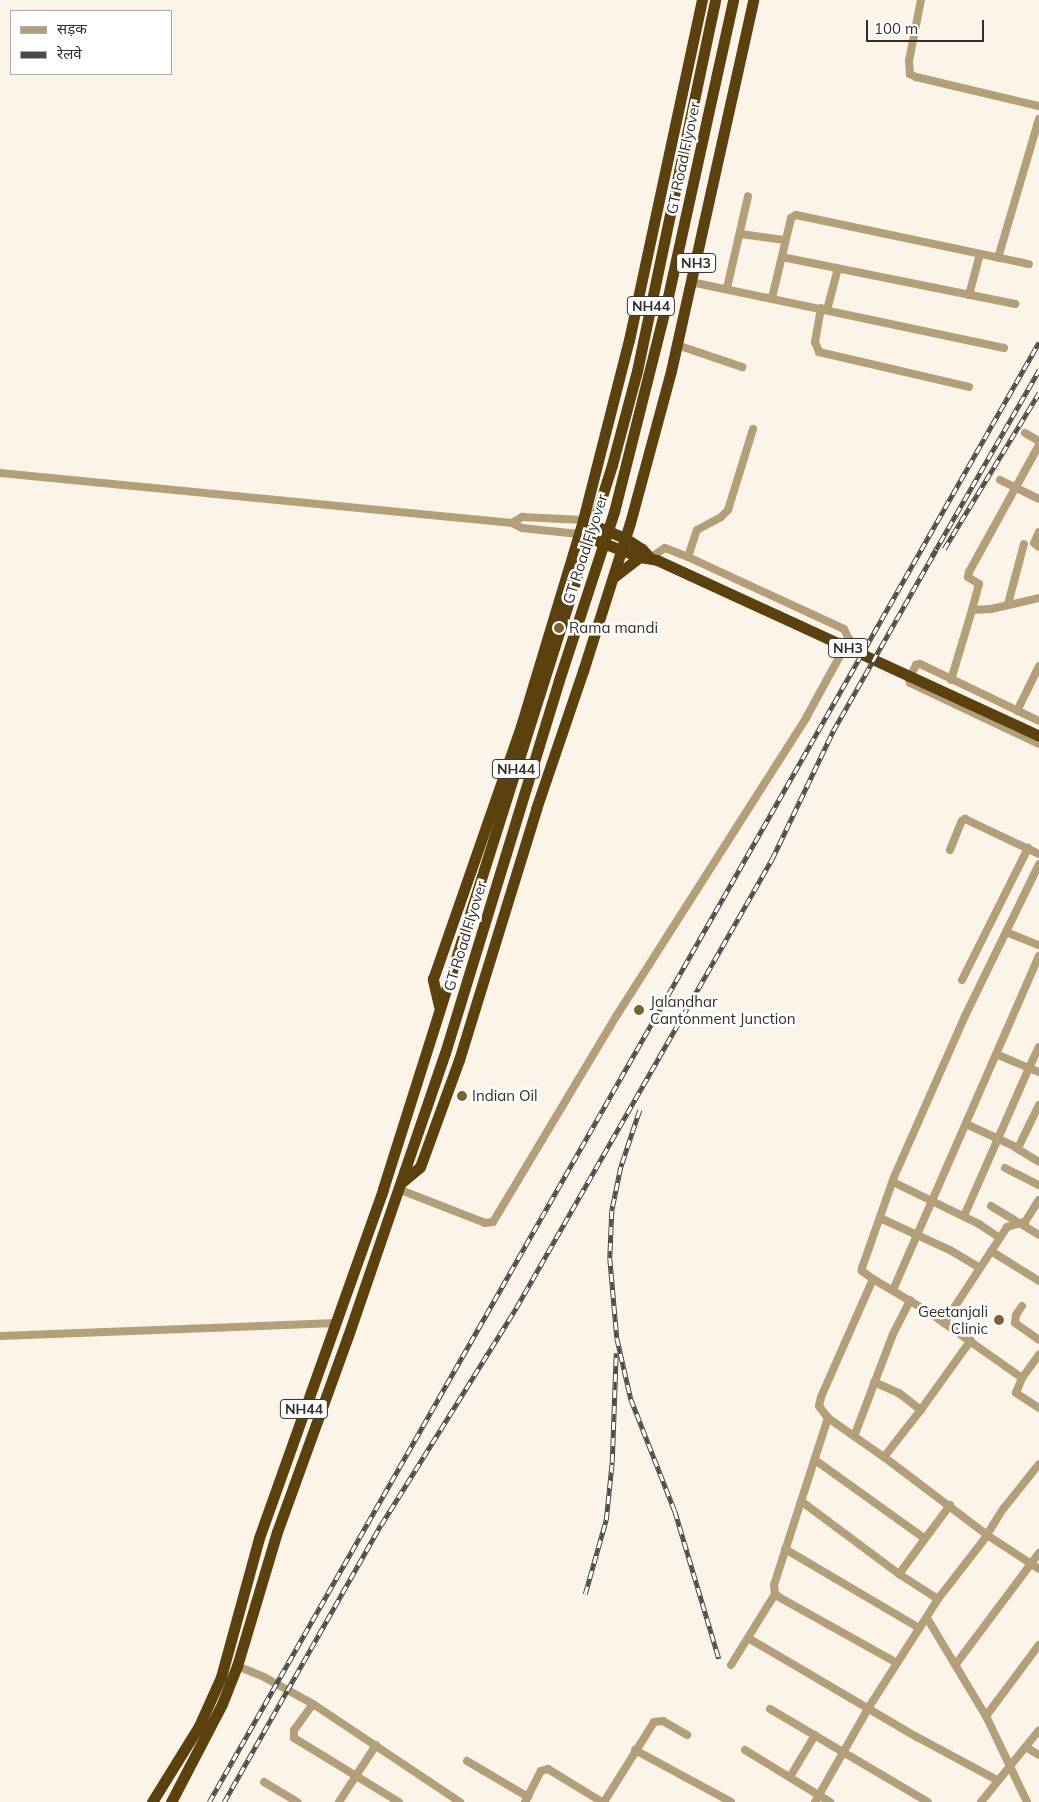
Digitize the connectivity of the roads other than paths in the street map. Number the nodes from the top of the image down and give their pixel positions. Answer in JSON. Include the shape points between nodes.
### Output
{"nodes":[{"id":1,"x":702,"y":0,"type":"edge"},
{"id":2,"x":715,"y":0,"type":"edge"},
{"id":3,"x":733,"y":0,"type":"edge"},
{"id":4,"x":744,"y":0,"type":"edge"},
{"id":5,"x":753,"y":0,"type":"edge"},
{"id":6,"x":921,"y":0,"type":"edge"},
{"id":7,"x":748,"y":26,"type":"junction"},
{"id":8,"x":1039,"y":106,"type":"edge"},
{"id":9,"x":1039,"y":119,"type":"edge"},
{"id":10,"x":748,"y":196,"type":"dead end"},
{"id":11,"x":740,"y":234,"type":"junction"},
{"id":12,"x":784,"y":240,"type":"junction"},
{"id":13,"x":980,"y":254,"type":"junction"},
{"id":14,"x":782,"y":257,"type":"junction"},
{"id":15,"x":998,"y":258,"type":"junction"},
{"id":16,"x":1029,"y":264,"type":"dead end"},
{"id":17,"x":838,"y":268,"type":"junction"},
{"id":18,"x":692,"y":282,"type":"junction"},
{"id":19,"x":727,"y":288,"type":"junction"},
{"id":20,"x":969,"y":294,"type":"junction"},
{"id":21,"x":772,"y":298,"type":"junction"},
{"id":22,"x":1015,"y":304,"type":"dead end"},
{"id":23,"x":824,"y":309,"type":"junction"},
{"id":24,"x":677,"y":345,"type":"junction"},
{"id":25,"x":1004,"y":348,"type":"dead end"},
{"id":26,"x":742,"y":367,"type":"dead end"},
{"id":27,"x":969,"y":387,"type":"dead end"},
{"id":28,"x":754,"y":429,"type":"dead end"},
{"id":29,"x":1025,"y":433,"type":"dead end"},
{"id":30,"x":1039,"y":441,"type":"edge"},
{"id":31,"x":1039,"y":445,"type":"edge"},
{"id":32,"x":0,"y":473,"type":"edge"},
{"id":33,"x":1000,"y":480,"type":"dead end"},
{"id":34,"x":592,"y":482,"type":"junction"},
{"id":35,"x":1016,"y":488,"type":"junction"},
{"id":36,"x":638,"y":493,"type":"junction"},
{"id":37,"x":1039,"y":499,"type":"edge"},
{"id":38,"x":583,"y":520,"type":"junction"},
{"id":39,"x":512,"y":523,"type":"junction"},
{"id":40,"x":1039,"y":532,"type":"edge"},
{"id":41,"x":579,"y":534,"type":"junction"},
{"id":42,"x":625,"y":538,"type":"junction"},
{"id":43,"x":1024,"y":544,"type":"dead end"},
{"id":44,"x":1039,"y":547,"type":"edge"},
{"id":45,"x":621,"y":550,"type":"junction"},
{"id":46,"x":688,"y":557,"type":"junction"},
{"id":47,"x":649,"y":558,"type":"junction"},
{"id":48,"x":564,"y":583,"type":"junction"},
{"id":49,"x":610,"y":585,"type":"junction"},
{"id":50,"x":1039,"y":598,"type":"edge"},
{"id":51,"x":1008,"y":604,"type":"junction"},
{"id":52,"x":972,"y":610,"type":"junction"},
{"id":53,"x":1039,"y":666,"type":"edge"},
{"id":54,"x":951,"y":680,"type":"junction"},
{"id":55,"x":1017,"y":711,"type":"junction"},
{"id":56,"x":1039,"y":721,"type":"edge"},
{"id":57,"x":1039,"y":736,"type":"edge"},
{"id":58,"x":1039,"y":744,"type":"edge"},
{"id":59,"x":1028,"y":848,"type":"junction"},
{"id":60,"x":950,"y":850,"type":"dead end"},
{"id":61,"x":1039,"y":854,"type":"edge"},
{"id":62,"x":1039,"y":864,"type":"edge"},
{"id":63,"x":1009,"y":885,"type":"junction"},
{"id":64,"x":1024,"y":892,"type":"junction"},
{"id":65,"x":1006,"y":932,"type":"junction"},
{"id":66,"x":1039,"y":945,"type":"edge"},
{"id":67,"x":1039,"y":956,"type":"edge"},
{"id":68,"x":962,"y":980,"type":"dead end"},
{"id":69,"x":440,"y":1008,"type":"junction"},
{"id":70,"x":1039,"y":1047,"type":"edge"},
{"id":71,"x":996,"y":1054,"type":"junction"},
{"id":72,"x":1029,"y":1068,"type":"junction"},
{"id":73,"x":1039,"y":1072,"type":"edge"},
{"id":74,"x":1039,"y":1104,"type":"edge"},
{"id":75,"x":966,"y":1124,"type":"junction"},
{"id":76,"x":997,"y":1140,"type":"junction"},
{"id":77,"x":1016,"y":1148,"type":"junction"},
{"id":78,"x":1039,"y":1162,"type":"edge"},
{"id":79,"x":1005,"y":1168,"type":"dead end"},
{"id":80,"x":893,"y":1182,"type":"junction"},
{"id":81,"x":1039,"y":1185,"type":"edge"},
{"id":82,"x":399,"y":1186,"type":"junction"},
{"id":83,"x":932,"y":1200,"type":"junction"},
{"id":84,"x":1039,"y":1200,"type":"edge"},
{"id":85,"x":992,"y":1206,"type":"dead end"},
{"id":86,"x":964,"y":1216,"type":"junction"},
{"id":87,"x":880,"y":1218,"type":"junction"},
{"id":88,"x":1021,"y":1224,"type":"junction"},
{"id":89,"x":918,"y":1234,"type":"junction"},
{"id":90,"x":1039,"y":1235,"type":"edge"},
{"id":91,"x":1000,"y":1238,"type":"junction"},
{"id":92,"x":991,"y":1251,"type":"junction"},
{"id":93,"x":980,"y":1268,"type":"junction"},
{"id":94,"x":873,"y":1279,"type":"junction"},
{"id":95,"x":1039,"y":1281,"type":"edge"},
{"id":96,"x":893,"y":1290,"type":"junction"},
{"id":97,"x":910,"y":1300,"type":"junction"},
{"id":98,"x":1022,"y":1306,"type":"dead end"},
{"id":99,"x":336,"y":1323,"type":"junction"},
{"id":100,"x":944,"y":1323,"type":"junction"},
{"id":101,"x":0,"y":1336,"type":"edge"},
{"id":102,"x":971,"y":1340,"type":"junction"},
{"id":103,"x":1039,"y":1340,"type":"edge"},
{"id":104,"x":1038,"y":1357,"type":"edge"},
{"id":105,"x":1022,"y":1378,"type":"junction"},
{"id":106,"x":874,"y":1382,"type":"junction"},
{"id":107,"x":1039,"y":1408,"type":"edge"},
{"id":108,"x":921,"y":1410,"type":"junction"},
{"id":109,"x":828,"y":1418,"type":"junction"},
{"id":110,"x":855,"y":1434,"type":"junction"},
{"id":111,"x":884,"y":1456,"type":"junction"},
{"id":112,"x":815,"y":1460,"type":"junction"},
{"id":113,"x":1039,"y":1464,"type":"edge"},
{"id":114,"x":801,"y":1502,"type":"junction"},
{"id":115,"x":950,"y":1505,"type":"junction"},
{"id":116,"x":987,"y":1535,"type":"junction"},
{"id":117,"x":924,"y":1538,"type":"junction"},
{"id":118,"x":785,"y":1549,"type":"junction"},
{"id":119,"x":1039,"y":1553,"type":"edge"},
{"id":120,"x":1031,"y":1563,"type":"junction"},
{"id":121,"x":1039,"y":1569,"type":"edge"},
{"id":122,"x":899,"y":1574,"type":"junction"},
{"id":123,"x":775,"y":1594,"type":"junction"},
{"id":124,"x":938,"y":1599,"type":"junction"},
{"id":125,"x":928,"y":1618,"type":"junction"},
{"id":126,"x":919,"y":1628,"type":"junction"},
{"id":127,"x":748,"y":1638,"type":"junction"},
{"id":128,"x":1039,"y":1645,"type":"edge"},
{"id":129,"x":897,"y":1663,"type":"junction"},
{"id":130,"x":956,"y":1664,"type":"junction"},
{"id":131,"x":731,"y":1665,"type":"dead end"},
{"id":132,"x":237,"y":1666,"type":"junction"},
{"id":133,"x":312,"y":1704,"type":"junction"},
{"id":134,"x":869,"y":1707,"type":"junction"},
{"id":135,"x":770,"y":1709,"type":"dead end"},
{"id":136,"x":986,"y":1716,"type":"junction"},
{"id":137,"x":1039,"y":1730,"type":"edge"},
{"id":138,"x":687,"y":1735,"type":"dead end"},
{"id":139,"x":815,"y":1735,"type":"junction"},
{"id":140,"x":376,"y":1745,"type":"junction"},
{"id":141,"x":1026,"y":1746,"type":"junction"},
{"id":142,"x":635,"y":1750,"type":"junction"},
{"id":143,"x":745,"y":1750,"type":"dead end"},
{"id":144,"x":844,"y":1752,"type":"junction"},
{"id":145,"x":1039,"y":1755,"type":"edge"},
{"id":146,"x":467,"y":1761,"type":"dead end"},
{"id":147,"x":1010,"y":1766,"type":"junction"},
{"id":148,"x":356,"y":1775,"type":"junction"},
{"id":149,"x":790,"y":1778,"type":"junction"},
{"id":150,"x":998,"y":1780,"type":"junction"},
{"id":151,"x":264,"y":1782,"type":"dead end"},
{"id":152,"x":817,"y":1799,"type":"edge"},
{"id":153,"x":526,"y":1800,"type":"edge"},
{"id":154,"x":152,"y":1802,"type":"edge"},
{"id":155,"x":171,"y":1802,"type":"edge"},
{"id":156,"x":297,"y":1802,"type":"edge"},
{"id":157,"x":339,"y":1802,"type":"edge"},
{"id":158,"x":399,"y":1802,"type":"edge"},
{"id":159,"x":460,"y":1802,"type":"edge"},
{"id":160,"x":603,"y":1802,"type":"edge"},
{"id":161,"x":731,"y":1802,"type":"edge"},
{"id":162,"x":830,"y":1802,"type":"edge"},
{"id":163,"x":928,"y":1802,"type":"edge"},
{"id":164,"x":982,"y":1802,"type":"edge"},
{"id":165,"x":1027,"y":1802,"type":"edge"}],
"edges":[{"from":1,"to":34,"type":"highway","via":[[629,340]]},
{"from":2,"to":69,"type":"highway","name":"GT Road Flyover","number":"NH44","via":[[637,372],[612,465]]},
{"from":3,"to":82,"type":"highway","name":"GT Road Flyover","number":"NH44","via":[[667,301],[614,512],[445,1053]]},
{"from":4,"to":7,"type":"highway"},
{"from":5,"to":7,"type":"highway","number":"NH3"},
{"from":6,"to":8,"type":"street","via":[[909,61],[910,74]]},
{"from":7,"to":18,"type":"highway","number":"NH3"},
{"from":9,"to":15,"type":"street"},
{"from":10,"to":11,"type":"street"},
{"from":11,"to":12,"type":"street"},
{"from":11,"to":19,"type":"street"},
{"from":12,"to":13,"type":"street","via":[[791,218],[796,215]]},
{"from":12,"to":14,"type":"street"},
{"from":13,"to":15,"type":"street"},
{"from":13,"to":20,"type":"street"},
{"from":14,"to":17,"type":"street"},
{"from":14,"to":21,"type":"street"},
{"from":15,"to":16,"type":"street"},
{"from":17,"to":20,"type":"street"},
{"from":17,"to":23,"type":"street"},
{"from":18,"to":19,"type":"street"},
{"from":18,"to":24,"type":"highway","number":"NH3"},
{"from":19,"to":21,"type":"street"},
{"from":20,"to":22,"type":"street"},
{"from":21,"to":23,"type":"street"},
{"from":23,"to":25,"type":"street"},
{"from":23,"to":27,"type":"street","via":[[815,342],[819,352]]},
{"from":24,"to":26,"type":"street"},
{"from":24,"to":36,"type":"highway","number":"NH3"},
{"from":28,"to":46,"type":"street","via":[[728,510],[697,530]]},
{"from":29,"to":30,"type":"street"},
{"from":31,"to":35,"type":"street"},
{"from":32,"to":39,"type":"street"},
{"from":33,"to":35,"type":"street"},
{"from":34,"to":36,"type":"highway","via":[[597,493],[607,500],[630,499]]},
{"from":34,"to":38,"type":"highway"},
{"from":35,"to":37,"type":"street"},
{"from":35,"to":52,"type":"street","via":[[969,572],[968,577],[979,584]]},
{"from":36,"to":42,"type":"highway","number":"NH3"},
{"from":38,"to":39,"type":"street","via":[[522,517]]},
{"from":38,"to":41,"type":"highway"},
{"from":38,"to":42,"type":"highway"},
{"from":39,"to":41,"type":"street","via":[[522,528]]},
{"from":40,"to":44,"type":"street","via":[[1034,543]]},
{"from":41,"to":45,"type":"highway","number":"NH3"},
{"from":41,"to":48,"type":"highway"},
{"from":42,"to":45,"type":"highway"},
{"from":42,"to":47,"type":"highway"},
{"from":43,"to":51,"type":"street"},
{"from":45,"to":47,"type":"highway","number":"NH3"},
{"from":45,"to":49,"type":"highway"},
{"from":46,"to":47,"type":"street","via":[[665,548]]},
{"from":46,"to":82,"type":"street","via":[[844,629],[849,639],[806,718],[617,1015],[493,1222],[485,1223]]},
{"from":47,"to":49,"type":"highway","via":[[623,568]]},
{"from":47,"to":57,"type":"highway","number":"NH3"},
{"from":48,"to":49,"type":"highway","via":[[572,573],[586,571],[601,576]]},
{"from":48,"to":69,"type":"highway","via":[[521,726],[433,979]]},
{"from":49,"to":82,"type":"highway","via":[[533,818],[459,1060],[420,1167]]},
{"from":50,"to":51,"type":"street"},
{"from":51,"to":52,"type":"street"},
{"from":52,"to":54,"type":"street"},
{"from":53,"to":55,"type":"street"},
{"from":54,"to":55,"type":"street"},
{"from":54,"to":58,"type":"street","via":[[918,664],[908,681]]},
{"from":55,"to":56,"type":"street"},
{"from":59,"to":60,"type":"street","via":[[965,819]]},
{"from":59,"to":61,"type":"street"},
{"from":59,"to":63,"type":"street"},
{"from":62,"to":64,"type":"street"},
{"from":63,"to":64,"type":"street"},
{"from":63,"to":68,"type":"street"},
{"from":64,"to":65,"type":"street"},
{"from":65,"to":66,"type":"street"},
{"from":65,"to":80,"type":"street","via":[[946,1057]]},
{"from":67,"to":71,"type":"street"},
{"from":69,"to":99,"type":"highway","number":"NH44","via":[[383,1190]]},
{"from":70,"to":72,"type":"street"},
{"from":71,"to":72,"type":"street"},
{"from":71,"to":75,"type":"street"},
{"from":72,"to":73,"type":"street"},
{"from":72,"to":76,"type":"street"},
{"from":74,"to":77,"type":"street","via":[[1019,1148]]},
{"from":75,"to":76,"type":"street"},
{"from":75,"to":83,"type":"street"},
{"from":76,"to":77,"type":"street"},
{"from":76,"to":86,"type":"street"},
{"from":77,"to":78,"type":"street"},
{"from":79,"to":81,"type":"street"},
{"from":80,"to":83,"type":"street"},
{"from":80,"to":87,"type":"street"},
{"from":82,"to":132,"type":"highway","number":"NH44","via":[[277,1532]]},
{"from":83,"to":86,"type":"street"},
{"from":83,"to":89,"type":"street"},
{"from":84,"to":88,"type":"street","via":[[1028,1219]]},
{"from":85,"to":88,"type":"street"},
{"from":86,"to":91,"type":"street"},
{"from":87,"to":89,"type":"street"},
{"from":87,"to":94,"type":"street","via":[[862,1268]]},
{"from":88,"to":90,"type":"street"},
{"from":88,"to":91,"type":"street","via":[[1007,1227]]},
{"from":89,"to":93,"type":"street"},
{"from":89,"to":96,"type":"street"},
{"from":91,"to":92,"type":"street"},
{"from":92,"to":93,"type":"street"},
{"from":92,"to":95,"type":"street"},
{"from":93,"to":100,"type":"street"},
{"from":94,"to":96,"type":"street"},
{"from":94,"to":109,"type":"street","via":[[821,1397],[819,1406]]},
{"from":96,"to":97,"type":"street"},
{"from":97,"to":100,"type":"street"},
{"from":97,"to":106,"type":"street"},
{"from":98,"to":103,"type":"street","via":[[1015,1323]]},
{"from":99,"to":101,"type":"street"},
{"from":99,"to":154,"type":"highway","number":"NH44","via":[[261,1530],[222,1677],[199,1726]]},
{"from":100,"to":102,"type":"street"},
{"from":102,"to":105,"type":"street"},
{"from":102,"to":108,"type":"street"},
{"from":104,"to":105,"type":"street"},
{"from":105,"to":107,"type":"street","via":[[1016,1393]]},
{"from":106,"to":108,"type":"street","via":[[899,1393]]},
{"from":106,"to":110,"type":"street"},
{"from":108,"to":111,"type":"street"},
{"from":109,"to":110,"type":"street"},
{"from":109,"to":112,"type":"street"},
{"from":110,"to":111,"type":"street"},
{"from":111,"to":115,"type":"street"},
{"from":112,"to":114,"type":"street"},
{"from":112,"to":117,"type":"street"},
{"from":113,"to":116,"type":"street"},
{"from":114,"to":118,"type":"street"},
{"from":114,"to":122,"type":"street"},
{"from":115,"to":116,"type":"street"},
{"from":115,"to":117,"type":"street"},
{"from":116,"to":120,"type":"street"},
{"from":116,"to":124,"type":"street"},
{"from":117,"to":122,"type":"street"},
{"from":118,"to":123,"type":"street","via":[[774,1585]]},
{"from":118,"to":126,"type":"street"},
{"from":119,"to":120,"type":"street"},
{"from":120,"to":121,"type":"street"},
{"from":120,"to":130,"type":"street"},
{"from":122,"to":124,"type":"street"},
{"from":123,"to":127,"type":"street"},
{"from":123,"to":129,"type":"street"},
{"from":124,"to":125,"type":"street"},
{"from":125,"to":126,"type":"street"},
{"from":125,"to":130,"type":"street"},
{"from":126,"to":129,"type":"street"},
{"from":127,"to":131,"type":"street"},
{"from":127,"to":134,"type":"street"},
{"from":128,"to":136,"type":"street"},
{"from":129,"to":134,"type":"street"},
{"from":130,"to":136,"type":"street"},
{"from":132,"to":133,"type":"street","via":[[264,1676]]},
{"from":132,"to":155,"type":"highway","number":"NH44","via":[[222,1704]]},
{"from":133,"to":140,"type":"street"},
{"from":133,"to":148,"type":"street","via":[[294,1730],[294,1738]]},
{"from":134,"to":144,"type":"street"},
{"from":134,"to":150,"type":"street"},
{"from":135,"to":139,"type":"street"},
{"from":136,"to":147,"type":"street"},
{"from":137,"to":141,"type":"street"},
{"from":138,"to":142,"type":"street","via":[[657,1720]]},
{"from":139,"to":144,"type":"street"},
{"from":139,"to":149,"type":"street"},
{"from":140,"to":148,"type":"street"},
{"from":140,"to":159,"type":"street"},
{"from":141,"to":145,"type":"street"},
{"from":141,"to":147,"type":"street"},
{"from":142,"to":160,"type":"street"},
{"from":142,"to":161,"type":"street"},
{"from":143,"to":149,"type":"street"},
{"from":144,"to":152,"type":"street"},
{"from":144,"to":163,"type":"street"},
{"from":146,"to":153,"type":"street"},
{"from":147,"to":150,"type":"street"},
{"from":147,"to":165,"type":"street"},
{"from":148,"to":157,"type":"street"},
{"from":148,"to":158,"type":"street"},
{"from":149,"to":152,"type":"street"},
{"from":150,"to":164,"type":"street"},
{"from":151,"to":156,"type":"street"},
{"from":152,"to":162,"type":"street"},
{"from":153,"to":160,"type":"street","via":[[541,1771],[548,1769]]}]}
